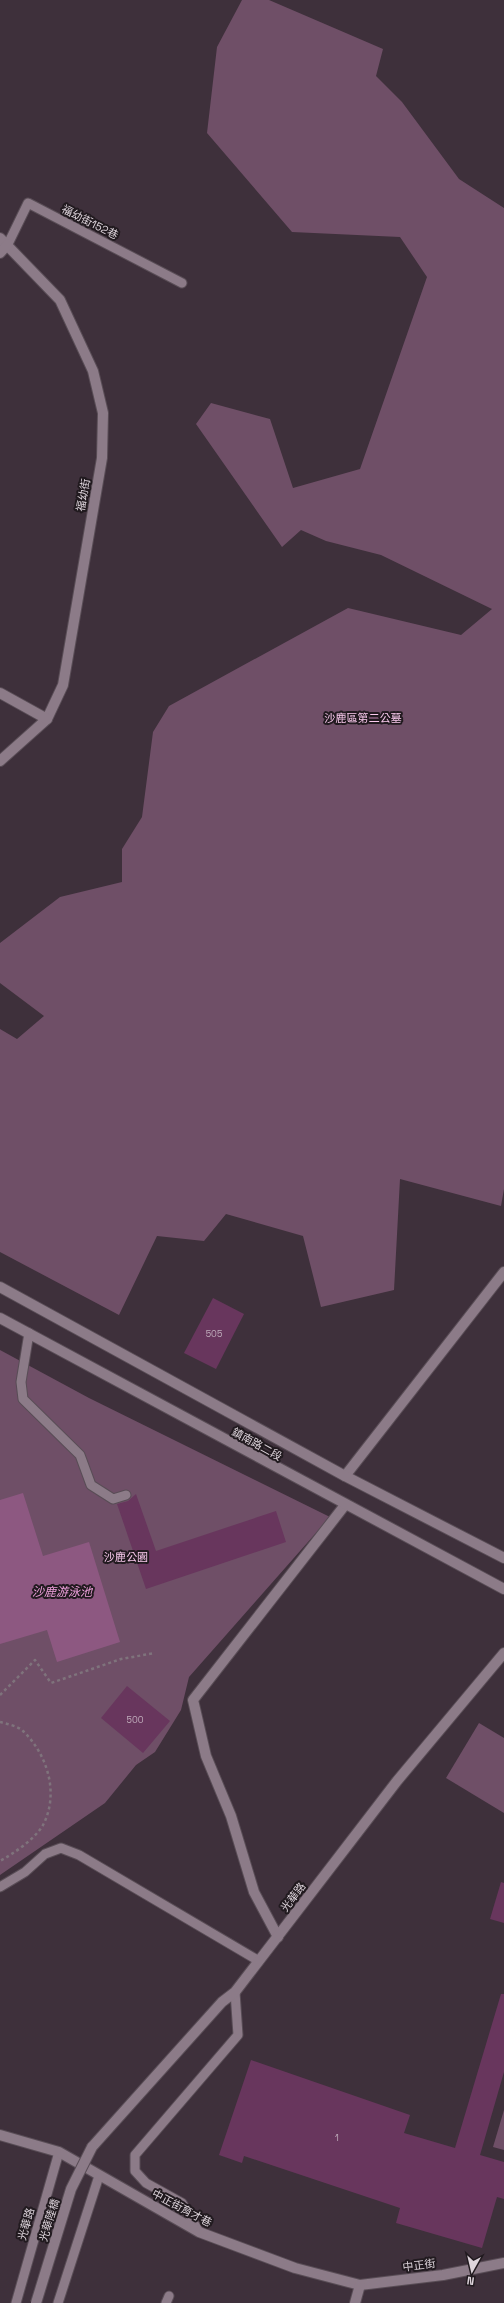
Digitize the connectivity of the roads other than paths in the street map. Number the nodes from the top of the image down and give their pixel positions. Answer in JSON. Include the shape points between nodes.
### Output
{"nodes":[{"id":1,"x":0,"y":238,"type":"edge"},
{"id":2,"x":8,"y":244,"type":"junction"},
{"id":3,"x":0,"y":253,"type":"edge"},
{"id":4,"x":182,"y":283,"type":"dead end"},
{"id":5,"x":0,"y":692,"type":"edge"},
{"id":6,"x":47,"y":719,"type":"junction"},
{"id":7,"x":0,"y":761,"type":"edge"},
{"id":8,"x":504,"y":1272,"type":"edge"},
{"id":9,"x":0,"y":1287,"type":"edge"},
{"id":10,"x":0,"y":1318,"type":"edge"},
{"id":11,"x":29,"y":1333,"type":"junction"},
{"id":12,"x":345,"y":1476,"type":"junction"},
{"id":13,"x":126,"y":1495,"type":"dead end"},
{"id":14,"x":345,"y":1505,"type":"junction"},
{"id":15,"x":504,"y":1558,"type":"edge"},
{"id":16,"x":504,"y":1589,"type":"edge"},
{"id":17,"x":504,"y":1653,"type":"edge"},
{"id":18,"x":0,"y":1887,"type":"edge"},
{"id":19,"x":278,"y":1937,"type":"junction"},
{"id":20,"x":259,"y":1961,"type":"junction"},
{"id":21,"x":235,"y":1992,"type":"junction"},
{"id":22,"x":0,"y":2135,"type":"edge"},
{"id":23,"x":92,"y":2147,"type":"joint"},
{"id":24,"x":59,"y":2152,"type":"junction"},
{"id":25,"x":99,"y":2176,"type":"junction"},
{"id":26,"x":199,"y":2232,"type":"junction"},
{"id":27,"x":504,"y":2263,"type":"edge"},
{"id":28,"x":360,"y":2285,"type":"junction"},
{"id":29,"x":16,"y":2303,"type":"edge"},
{"id":30,"x":36,"y":2303,"type":"edge"},
{"id":31,"x":58,"y":2303,"type":"edge"},
{"id":32,"x":355,"y":2303,"type":"edge"}],
"edges":[{"from":1,"to":2,"type":"street","name":"福幼街"},
{"from":2,"to":3,"type":"street"},
{"from":2,"to":4,"type":"lane","name":"福幼街152巷","via":[[28,203]]},
{"from":2,"to":6,"type":"street","name":"福幼街","via":[[60,300],[93,371],[103,413],[102,458],[63,685]]},
{"from":5,"to":6,"type":"street"},
{"from":6,"to":7,"type":"street","name":"福幼街"},
{"from":8,"to":12,"type":"street"},
{"from":9,"to":12,"type":"street","name":"鎮南路二段"},
{"from":10,"to":11,"type":"street","name":"鎮南路二段"},
{"from":11,"to":13,"type":"lane","via":[[21,1382],[24,1399],[80,1455],[91,1485],[113,1498]]},
{"from":11,"to":14,"type":"street","name":"鎮南路二段"},
{"from":12,"to":15,"type":"street","name":"鎮南路二段"},
{"from":14,"to":16,"type":"street","name":"鎮南路二段"},
{"from":14,"to":19,"type":"street","via":[[193,1700],[206,1756],[231,1816],[254,1892]]},
{"from":17,"to":19,"type":"street","name":"光華路","via":[[397,1781]]},
{"from":18,"to":20,"type":"lane","via":[[25,1872],[45,1854],[62,1848],[79,1855]]},
{"from":19,"to":20,"type":"street","name":"光華路"},
{"from":20,"to":21,"type":"street","name":"光華路"},
{"from":21,"to":23,"type":"street","name":"光華路","via":[[222,2002]]},
{"from":21,"to":26,"type":"lane","via":[[238,2035],[135,2155],[134,2171],[146,2183],[182,2203]]},
{"from":22,"to":24,"type":"street","name":"中正街育才巷"},
{"from":23,"to":30,"type":"street","name":"光華陸橋","bridge":true,"via":[[71,2189]]},
{"from":24,"to":25,"type":"street","name":"中正街育才巷"},
{"from":24,"to":29,"type":"lane","name":"光華路"},
{"from":25,"to":26,"type":"street","name":"中正街育才巷"},
{"from":25,"to":31,"type":"lane"},
{"from":26,"to":28,"type":"street","name":"中正街育才巷","via":[[295,2268]]},
{"from":27,"to":28,"type":"street","name":"中正街"},
{"from":28,"to":32,"type":"street"}]}
